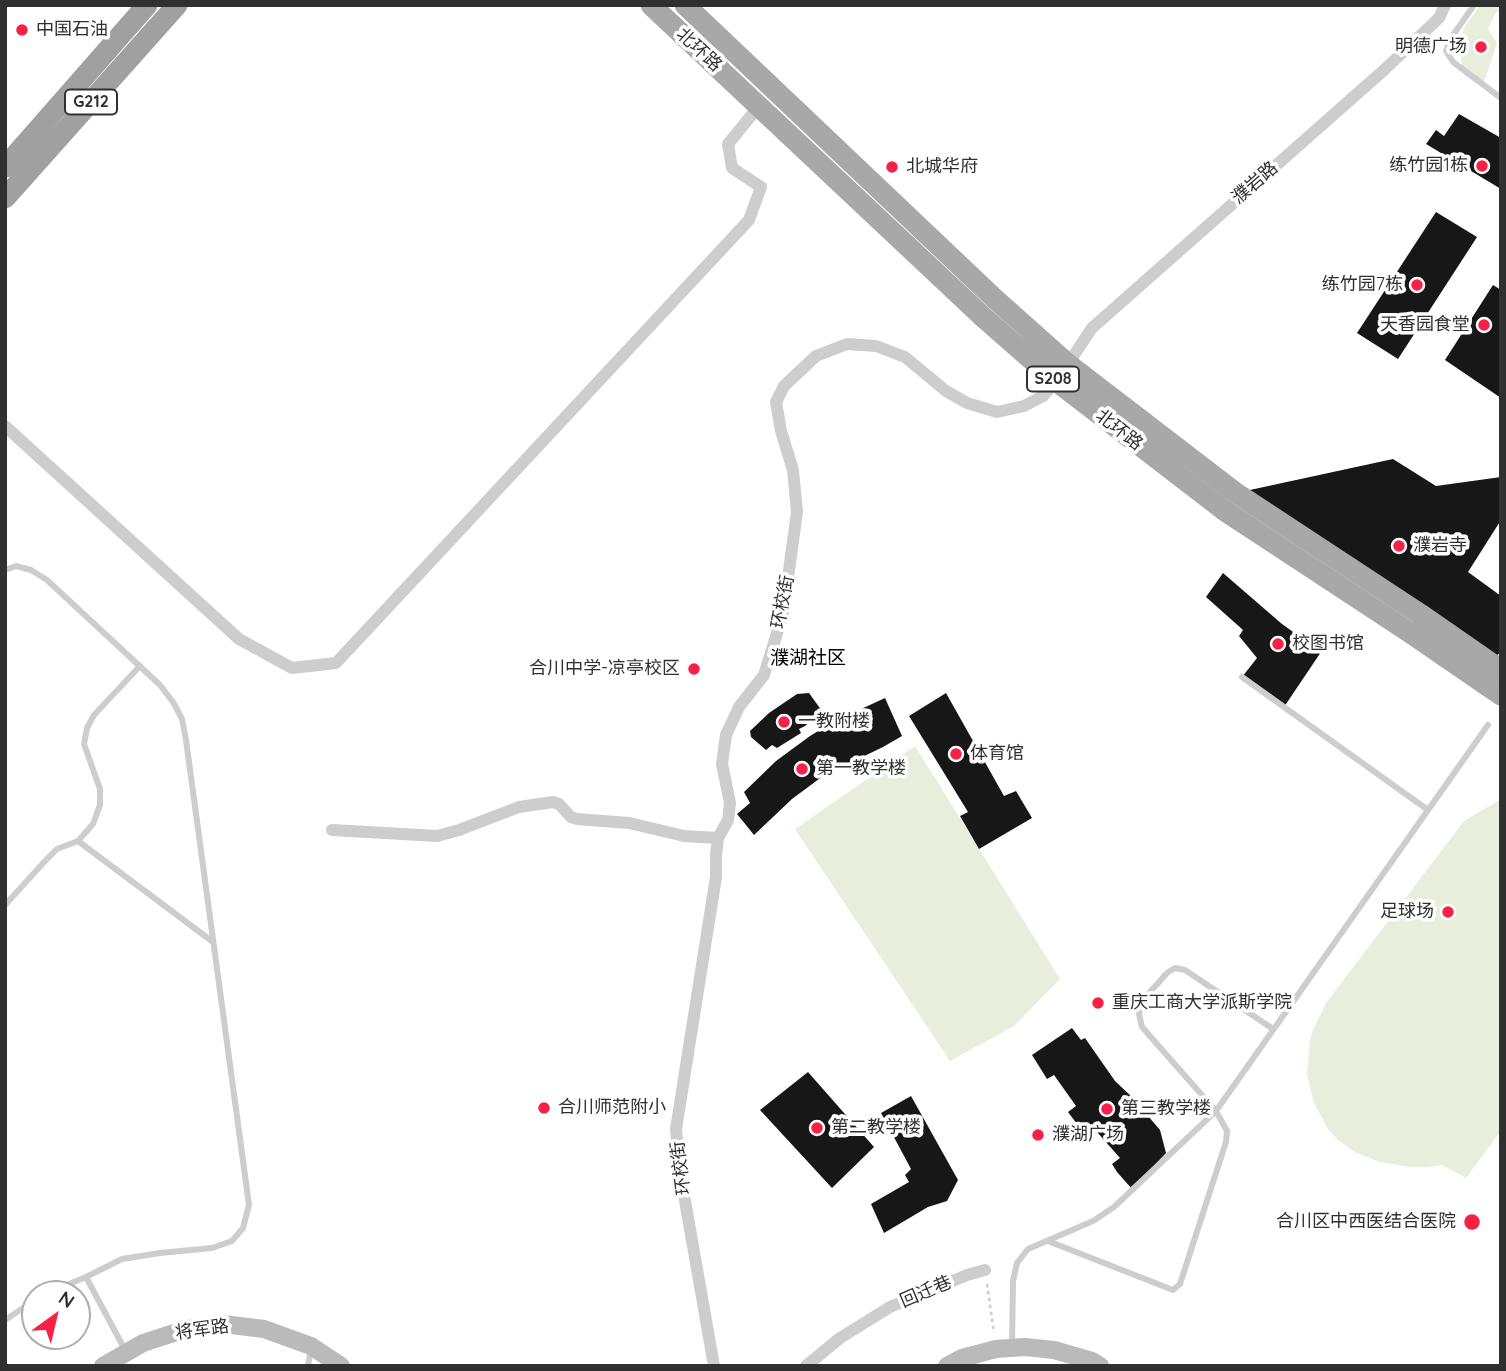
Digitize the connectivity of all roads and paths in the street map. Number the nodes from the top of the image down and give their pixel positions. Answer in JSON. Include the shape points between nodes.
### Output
{"nodes":[{"id":1,"x":147,"y":5,"type":"edge"},
{"id":2,"x":177,"y":5,"type":"edge"},
{"id":3,"x":651,"y":5,"type":"edge"},
{"id":4,"x":685,"y":5,"type":"edge"},
{"id":5,"x":1445,"y":5,"type":"edge"},
{"id":6,"x":1474,"y":5,"type":"edge"},
{"id":7,"x":1501,"y":97,"type":"edge"},
{"id":8,"x":759,"y":106,"type":"junction"},
{"id":9,"x":5,"y":167,"type":"edge"},
{"id":10,"x":5,"y":198,"type":"edge"},
{"id":11,"x":1062,"y":373,"type":"junction"},
{"id":12,"x":5,"y":426,"type":"edge"},
{"id":13,"x":5,"y":570,"type":"edge"},
{"id":14,"x":140,"y":666,"type":"junction"},
{"id":15,"x":1501,"y":670,"type":"edge"},
{"id":16,"x":1242,"y":677,"type":"dead end"},
{"id":17,"x":1501,"y":695,"type":"edge"},
{"id":18,"x":1488,"y":725,"type":"dead end"},
{"id":19,"x":1428,"y":810,"type":"junction"},
{"id":20,"x":331,"y":830,"type":"dead end"},
{"id":21,"x":718,"y":838,"type":"junction"},
{"id":22,"x":78,"y":841,"type":"junction"},
{"id":23,"x":5,"y":905,"type":"edge"},
{"id":24,"x":213,"y":942,"type":"junction"},
{"id":25,"x":1273,"y":1029,"type":"junction"},
{"id":26,"x":1216,"y":1111,"type":"junction"},
{"id":27,"x":1047,"y":1240,"type":"junction"},
{"id":28,"x":985,"y":1270,"type":"joint"},
{"id":29,"x":86,"y":1277,"type":"junction"},
{"id":30,"x":79,"y":1280,"type":"edge"},
{"id":31,"x":21,"y":1309,"type":"edge"},
{"id":32,"x":5,"y":1320,"type":"edge"},
{"id":33,"x":311,"y":1346,"type":"junction"},
{"id":34,"x":1004,"y":1348,"type":"junction"},
{"id":35,"x":126,"y":1353,"type":"junction"},
{"id":36,"x":103,"y":1366,"type":"edge"},
{"id":37,"x":308,"y":1366,"type":"edge"},
{"id":38,"x":341,"y":1366,"type":"edge"},
{"id":39,"x":714,"y":1366,"type":"edge"},
{"id":40,"x":806,"y":1366,"type":"edge"},
{"id":41,"x":947,"y":1366,"type":"edge"},
{"id":42,"x":1100,"y":1366,"type":"edge"}],
"edges":[{"from":1,"to":9,"type":"highway","number":"G212"},
{"from":2,"to":10,"type":"highway","number":"G212"},
{"from":3,"to":8,"type":"main road","name":"北环路","number":"S208"},
{"from":4,"to":11,"type":"main road","name":"北环路","number":"S208","via":[[995,299]]},
{"from":5,"to":11,"type":"street","name":"濮岩路","via":[[1439,18],[1384,70],[1092,328]]},
{"from":6,"to":7,"type":"lane","via":[[1446,51],[1453,62]]},
{"from":8,"to":11,"type":"main road","name":"北环路","number":"S208","via":[[983,317]]},
{"from":8,"to":12,"type":"street","via":[[728,144],[732,168],[761,187],[749,220],[336,663],[292,668],[239,639]]},
{"from":11,"to":15,"type":"main road","name":"北环路","number":"S208"},
{"from":11,"to":17,"type":"main road","name":"北环路","number":"S208","via":[[1225,512]]},
{"from":11,"to":21,"type":"street","name":"环校街","via":[[1043,396],[997,412],[946,391],[905,356],[876,346],[847,344],[816,356],[784,386],[776,402],[793,470],[797,512],[783,614],[764,675],[738,707],[726,735],[722,764],[730,803],[728,820]]},
{"from":13,"to":14,"type":"lane","via":[[16,566],[47,580]]},
{"from":14,"to":22,"type":"lane","via":[[87,728],[85,744],[100,789],[100,805],[93,824]]},
{"from":14,"to":24,"type":"lane","via":[[160,685],[182,719]]},
{"from":16,"to":19,"type":"lane"},
{"from":18,"to":19,"type":"lane"},
{"from":19,"to":25,"type":"lane"},
{"from":20,"to":21,"type":"street","via":[[437,836],[519,807],[553,802],[577,819],[629,822],[684,836]]},
{"from":21,"to":39,"type":"street","name":"环校街","via":[[716,877],[676,1129]]},
{"from":22,"to":23,"type":"lane","via":[[57,849]]},
{"from":22,"to":24,"type":"lane"},
{"from":24,"to":29,"type":"lane","via":[[249,1205],[243,1228],[232,1241],[212,1248],[122,1259]]},
{"from":25,"to":26,"type":"lane"},
{"from":25,"to":26,"type":"lane","via":[[1185,970],[1175,968],[1142,1001],[1142,1027]]},
{"from":26,"to":27,"type":"lane","via":[[1114,1207],[1093,1222]]},
{"from":26,"to":27,"type":"lane","via":[[1227,1131],[1226,1142],[1180,1284],[1173,1290]]},
{"from":27,"to":34,"type":"lane","via":[[1028,1248],[1017,1263]]},
{"from":28,"to":34,"type":"path"},
{"from":28,"to":40,"type":"street","name":"回迁巷","via":[[890,1307]]},
{"from":29,"to":30,"type":"lane"},
{"from":29,"to":35,"type":"lane"},
{"from":31,"to":32,"type":"lane"},
{"from":33,"to":35,"type":"main road","name":"将军路","via":[[264,1329],[223,1324],[186,1329]]},
{"from":33,"to":37,"type":"lane"},
{"from":33,"to":38,"type":"main road","name":"将军路"},
{"from":34,"to":41,"type":"main road"},
{"from":34,"to":42,"type":"main road","via":[[1054,1350]]},
{"from":35,"to":36,"type":"main road","name":"将军路"}]}
